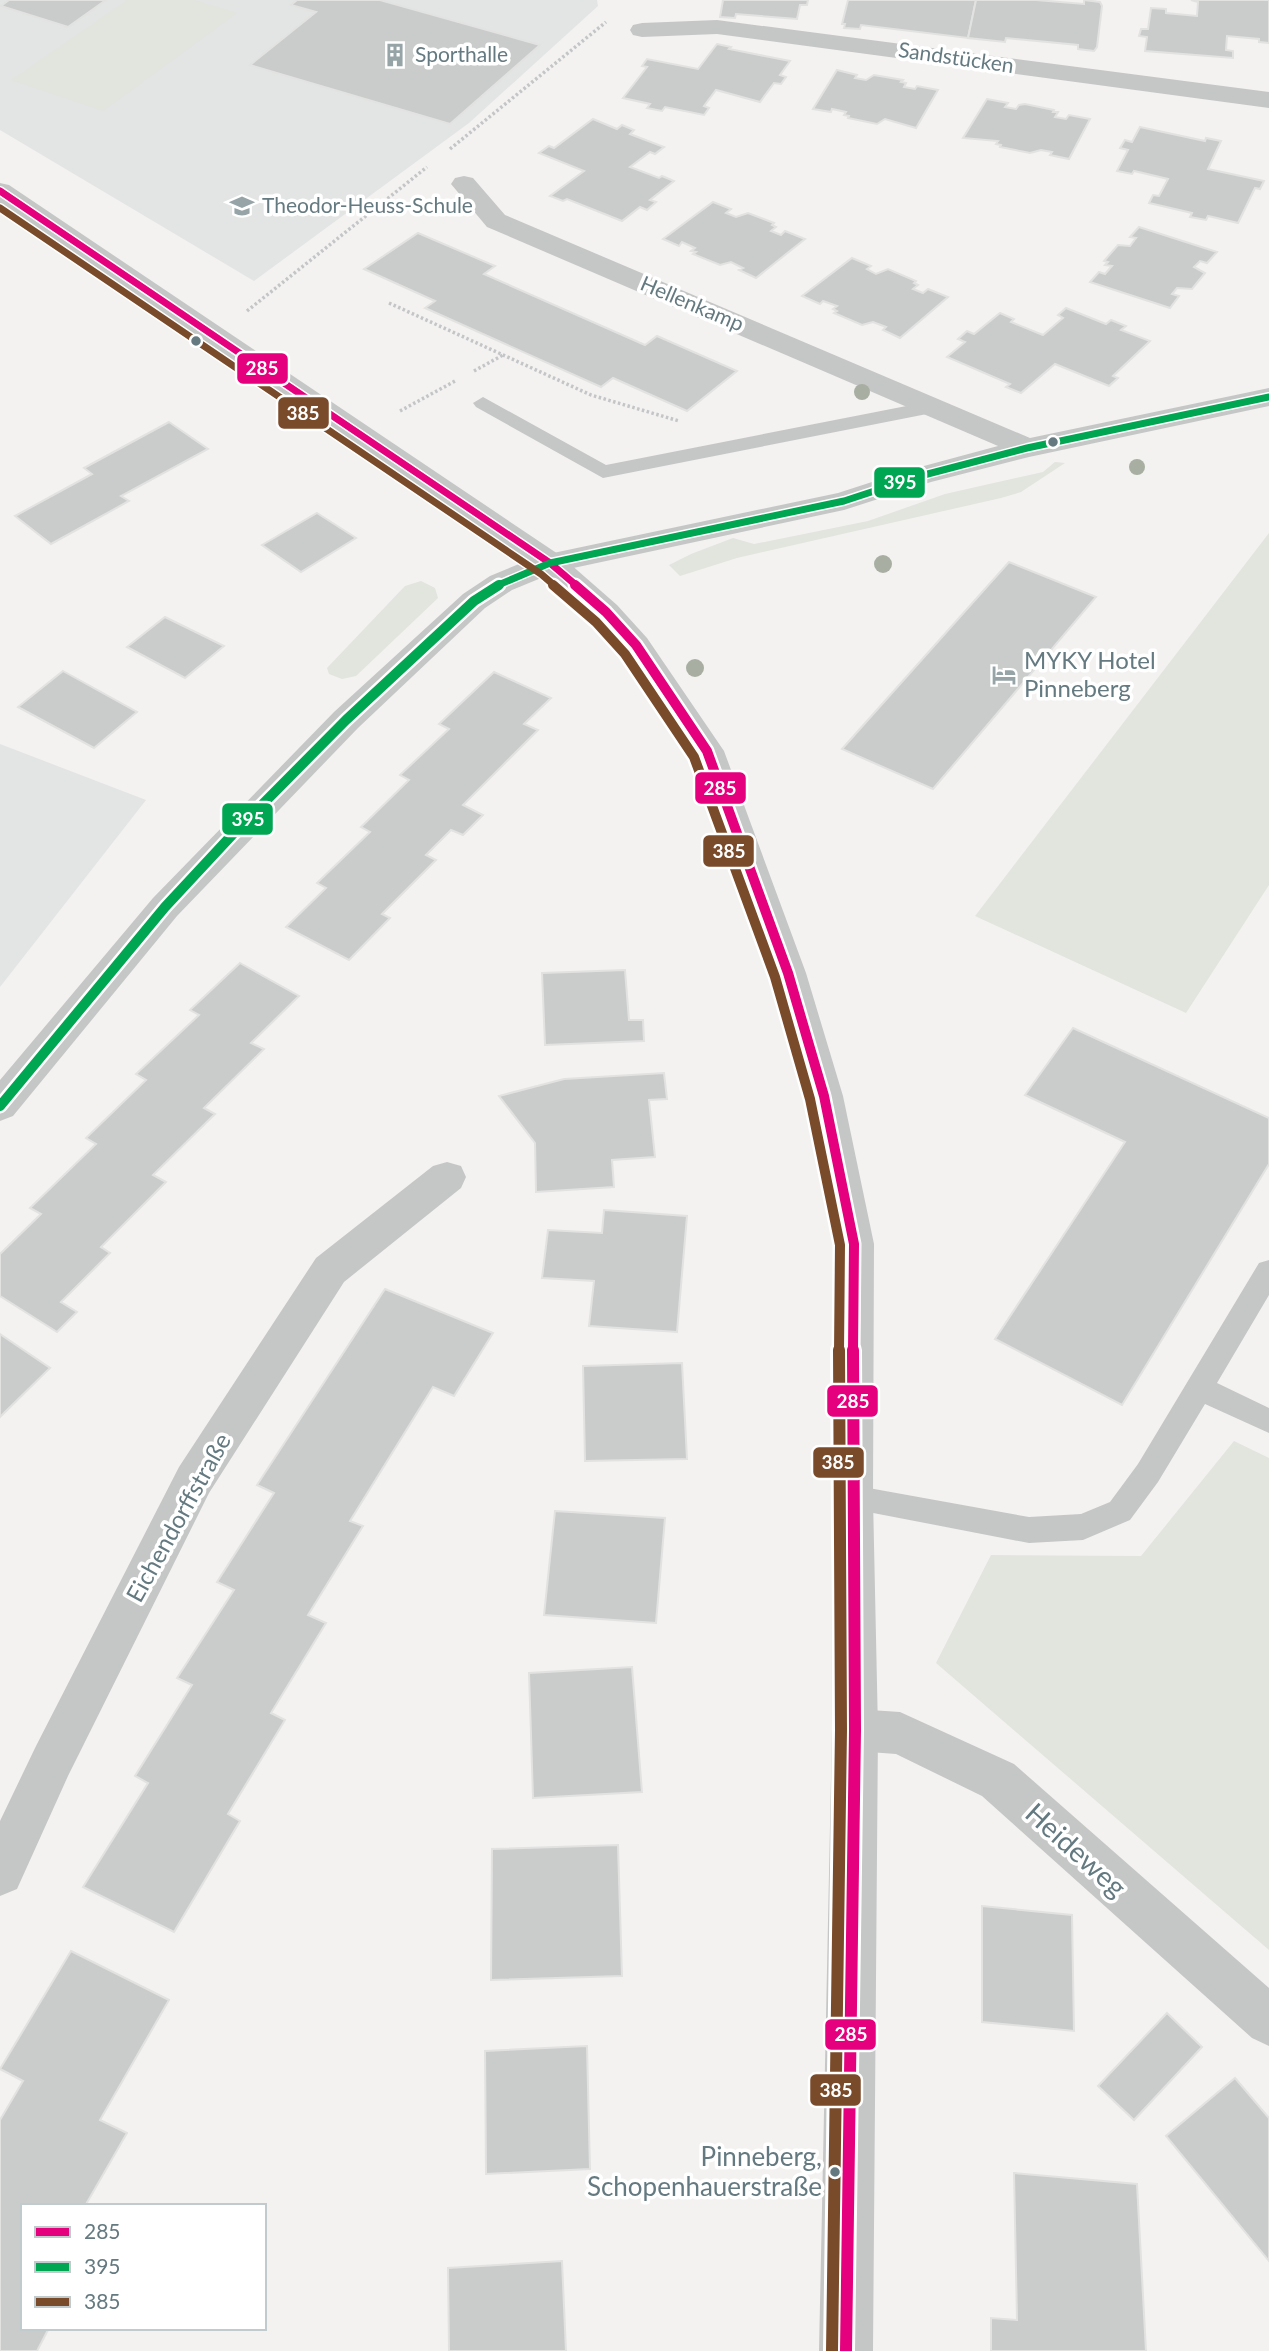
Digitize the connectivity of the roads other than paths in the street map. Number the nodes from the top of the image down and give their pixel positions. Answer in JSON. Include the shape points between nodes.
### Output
{"nodes":[{"id":1,"x":642,"y":30,"type":"dead end"},
{"id":2,"x":1269,"y":100,"type":"edge"},
{"id":3,"x":464,"y":184,"type":"dead end"},
{"id":4,"x":0,"y":191,"type":"edge"},
{"id":5,"x":1269,"y":397,"type":"edge"},
{"id":6,"x":483,"y":403,"type":"dead end"},
{"id":7,"x":932,"y":407,"type":"junction"},
{"id":8,"x":1027,"y":448,"type":"junction"},
{"id":9,"x":550,"y":564,"type":"junction"},
{"id":10,"x":0,"y":1106,"type":"edge"},
{"id":11,"x":447,"y":1177,"type":"dead end"},
{"id":12,"x":1269,"y":1271,"type":"edge"},
{"id":13,"x":1199,"y":1388,"type":"junction"},
{"id":14,"x":1269,"y":1422,"type":"edge"},
{"id":15,"x":852,"y":1499,"type":"junction"},
{"id":16,"x":855,"y":1730,"type":"junction"},
{"id":17,"x":0,"y":1873,"type":"edge"},
{"id":18,"x":1269,"y":2021,"type":"edge"},
{"id":19,"x":846,"y":2351,"type":"edge"}],
"edges":[{"from":1,"to":2,"type":"street","name":"Sandstücken","via":[[717,27]]},
{"from":3,"to":7,"type":"street","name":"Hellenkamp","via":[[496,220]]},
{"from":4,"to":9,"type":"street"},
{"from":5,"to":8,"type":"street"},
{"from":6,"to":7,"type":"lane","via":[[603,472]]},
{"from":7,"to":8,"type":"street","name":"Hellenkamp"},
{"from":8,"to":9,"type":"street","via":[[844,501]]},
{"from":9,"to":10,"type":"street","via":[[501,583],[474,601],[346,720],[165,907]]},
{"from":9,"to":15,"type":"street","via":[[636,645],[707,751],[788,973],[824,1097],[854,1244]]},
{"from":11,"to":17,"type":"street","name":"Eichendorffstraße","via":[[330,1270],[194,1480]]},
{"from":12,"to":13,"type":"lane"},
{"from":13,"to":14,"type":"lane"},
{"from":13,"to":15,"type":"lane","via":[[1120,1511],[1083,1527],[1029,1530]]},
{"from":15,"to":16,"type":"street"},
{"from":16,"to":18,"type":"street","name":"Heideweg","via":[[900,1733],[998,1780]]},
{"from":16,"to":19,"type":"street"}]}
